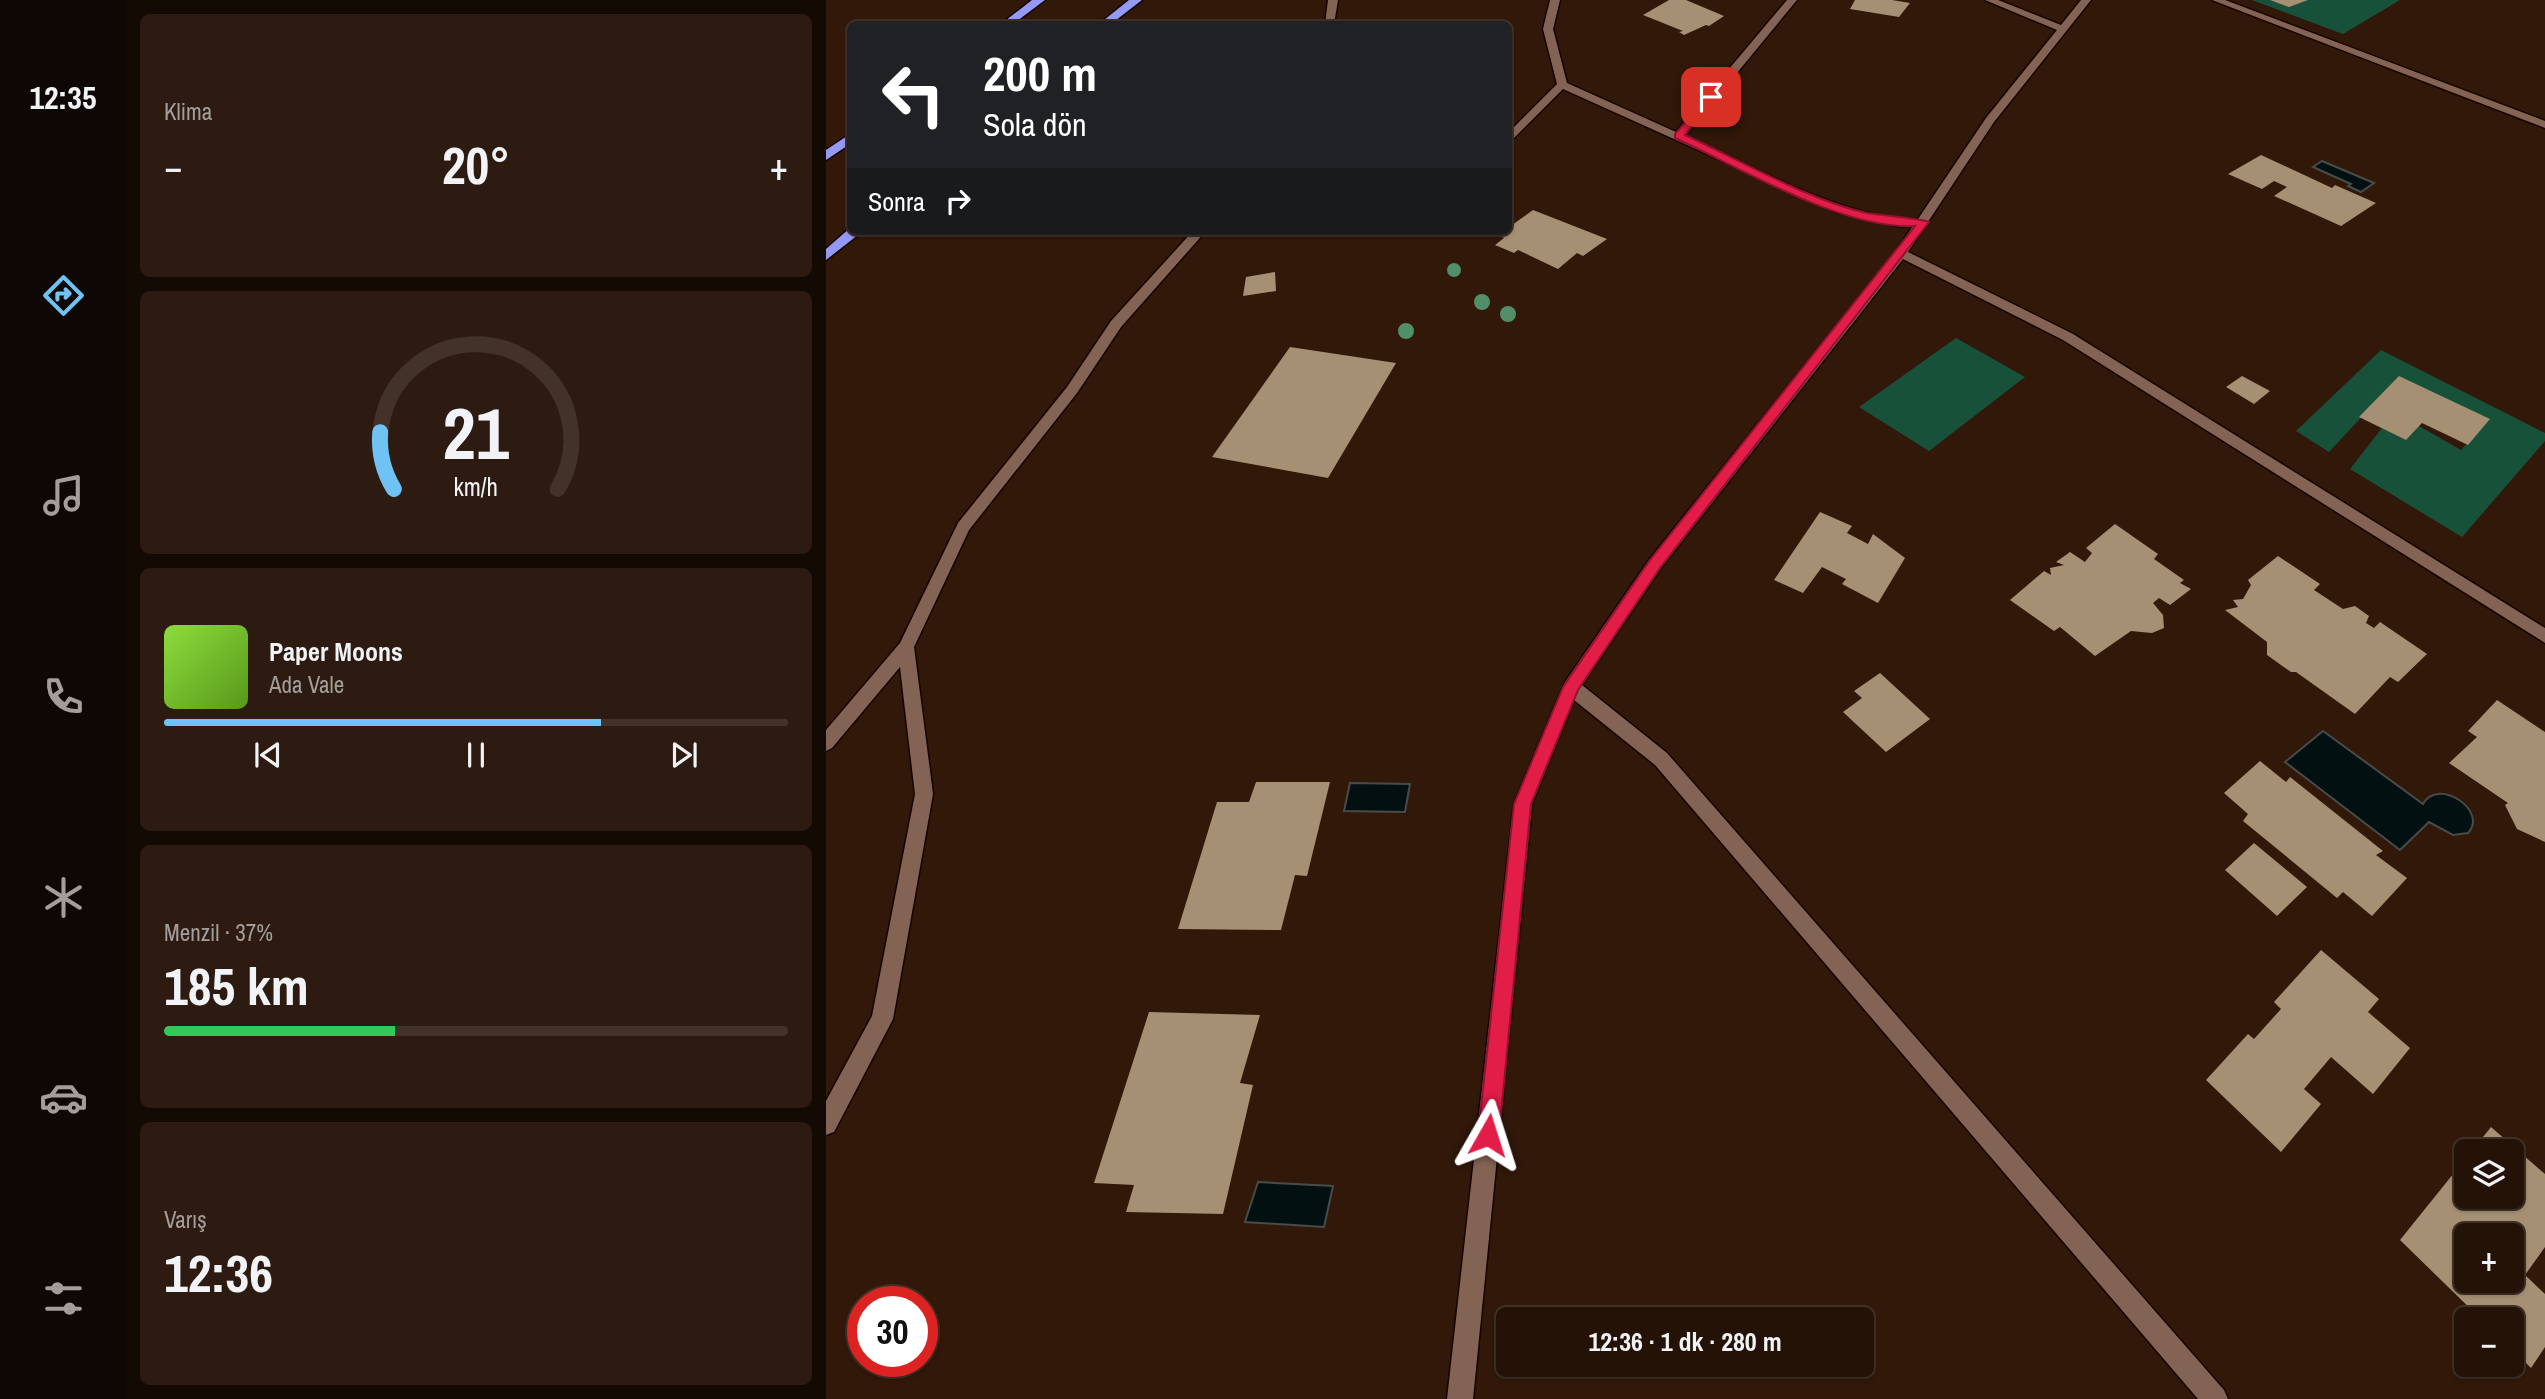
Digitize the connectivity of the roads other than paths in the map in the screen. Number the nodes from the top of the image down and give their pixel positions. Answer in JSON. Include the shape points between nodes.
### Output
{"nodes":[{"id":1,"x":1039,"y":0,"type":"edge"},
{"id":2,"x":1136,"y":0,"type":"edge"},
{"id":3,"x":1333,"y":0,"type":"edge"},
{"id":4,"x":1555,"y":0,"type":"edge"},
{"id":5,"x":1792,"y":0,"type":"edge"},
{"id":6,"x":1990,"y":0,"type":"edge"},
{"id":7,"x":2086,"y":0,"type":"edge"},
{"id":8,"x":2217,"y":0,"type":"edge"},
{"id":9,"x":1010,"y":21,"type":"edge"},
{"id":10,"x":1108,"y":21,"type":"edge"},
{"id":11,"x":1330,"y":21,"type":"edge"},
{"id":12,"x":2062,"y":29,"type":"junction"},
{"id":13,"x":1562,"y":85,"type":"junction"},
{"id":14,"x":2545,"y":125,"type":"edge"},
{"id":15,"x":1679,"y":136,"type":"junction"},
{"id":16,"x":1512,"y":137,"type":"edge"},
{"id":17,"x":847,"y":140,"type":"edge"},
{"id":18,"x":826,"y":156,"type":"edge"},
{"id":19,"x":1924,"y":222,"type":"junction"},
{"id":20,"x":851,"y":235,"type":"edge"},
{"id":21,"x":1196,"y":235,"type":"edge"},
{"id":22,"x":1901,"y":253,"type":"junction"},
{"id":23,"x":826,"y":256,"type":"edge"},
{"id":24,"x":2545,"y":636,"type":"edge"},
{"id":25,"x":906,"y":648,"type":"junction"},
{"id":26,"x":1571,"y":687,"type":"junction"},
{"id":27,"x":826,"y":743,"type":"edge"},
{"id":28,"x":826,"y":1124,"type":"edge"},
{"id":29,"x":1460,"y":1399,"type":"edge"},
{"id":30,"x":2215,"y":1399,"type":"edge"}],
"edges":[{"from":1,"to":9,"type":"highway"},
{"from":2,"to":10,"type":"highway"},
{"from":3,"to":11,"type":"street"},
{"from":4,"to":13,"type":"street","via":[[1548,29]]},
{"from":5,"to":15,"type":"street"},
{"from":6,"to":12,"type":"street"},
{"from":7,"to":12,"type":"street"},
{"from":8,"to":14,"type":"street"},
{"from":12,"to":19,"type":"street","via":[[1990,120]]},
{"from":13,"to":15,"type":"street"},
{"from":13,"to":16,"type":"street"},
{"from":15,"to":19,"type":"street","via":[[1840,210],[1902,223]]},
{"from":17,"to":18,"type":"highway"},
{"from":19,"to":22,"type":"street"},
{"from":20,"to":23,"type":"highway"},
{"from":21,"to":25,"type":"street","via":[[1116,324],[1072,390],[963,527]]},
{"from":22,"to":24,"type":"street","via":[[2068,337]]},
{"from":22,"to":26,"type":"street","via":[[1655,564]]},
{"from":25,"to":27,"type":"street"},
{"from":25,"to":28,"type":"street","via":[[924,794],[882,1019]]},
{"from":26,"to":29,"type":"street","via":[[1523,804]]},
{"from":26,"to":30,"type":"street","via":[[1661,758]]}]}
